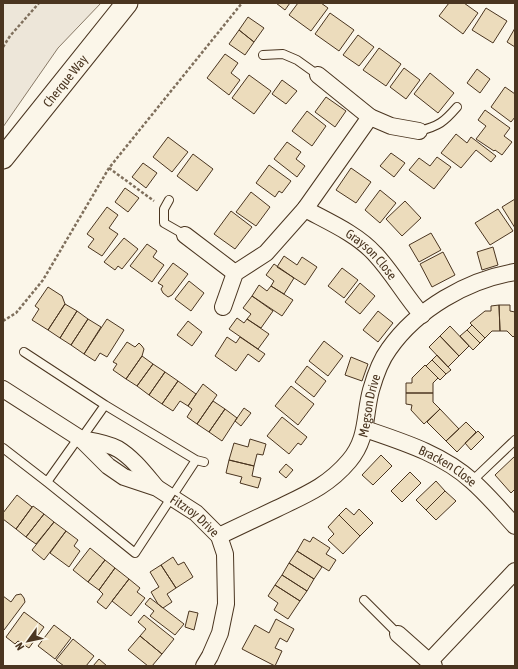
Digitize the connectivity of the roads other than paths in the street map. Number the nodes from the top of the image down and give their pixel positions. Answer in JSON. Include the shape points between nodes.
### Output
{"nodes":[{"id":1,"x":127,"y":3,"type":"edge"},
{"id":2,"x":264,"y":55,"type":"dead end"},
{"id":3,"x":318,"y":75,"type":"joint"},
{"id":4,"x":457,"y":107,"type":"dead end"},
{"id":5,"x":370,"y":117,"type":"junction"},
{"id":6,"x":419,"y":131,"type":"joint"},
{"id":7,"x":3,"y":158,"type":"edge"},
{"id":8,"x":169,"y":200,"type":"dead end"},
{"id":9,"x":305,"y":209,"type":"junction"},
{"id":10,"x":184,"y":235,"type":"joint"},
{"id":11,"x":515,"y":272,"type":"edge"},
{"id":12,"x":235,"y":273,"type":"junction"},
{"id":13,"x":223,"y":307,"type":"dead end"},
{"id":14,"x":422,"y":315,"type":"junction"},
{"id":15,"x":24,"y":352,"type":"dead end"},
{"id":16,"x":3,"y":389,"type":"edge"},
{"id":17,"x":105,"y":405,"type":"junction"},
{"id":18,"x":365,"y":429,"type":"junction"},
{"id":19,"x":80,"y":438,"type":"junction"},
{"id":20,"x":515,"y":440,"type":"edge"},
{"id":21,"x":3,"y":448,"type":"edge"},
{"id":22,"x":472,"y":481,"type":"junction"},
{"id":23,"x":47,"y":482,"type":"junction"},
{"id":24,"x":172,"y":497,"type":"junction"},
{"id":25,"x":515,"y":526,"type":"edge"},
{"id":26,"x":219,"y":536,"type":"junction"},
{"id":27,"x":515,"y":571,"type":"edge"},
{"id":28,"x":364,"y":600,"type":"dead end"},
{"id":29,"x":398,"y":634,"type":"joint"},
{"id":30,"x":432,"y":664,"type":"edge"},
{"id":31,"x":204,"y":666,"type":"edge"}],
"edges":[{"from":1,"to":7,"type":"street","name":"Cherque Way"},
{"from":2,"to":3,"type":"lane","via":[[283,54],[297,60]]},
{"from":3,"to":5,"type":"street"},
{"from":4,"to":6,"type":"lane","via":[[448,118],[436,126]]},
{"from":5,"to":6,"type":"street","via":[[391,126]]},
{"from":5,"to":9,"type":"street"},
{"from":8,"to":10,"type":"lane","via":[[164,209],[164,223]]},
{"from":9,"to":12,"type":"street","via":[[266,253]]},
{"from":9,"to":14,"type":"street","name":"Grayson Close","via":[[358,239],[375,253]]},
{"from":10,"to":12,"type":"street"},
{"from":11,"to":14,"type":"street","name":"Megson Drive","via":[[479,281],[460,289],[443,298]]},
{"from":12,"to":13,"type":"street"},
{"from":14,"to":18,"type":"street","name":"Megson Drive","via":[[388,350],[371,392]]},
{"from":15,"to":17,"type":"lane"},
{"from":16,"to":19,"type":"street","name":"Fitzroy Drive"},
{"from":17,"to":19,"type":"lane"},
{"from":17,"to":24,"type":"lane","via":[[200,461]]},
{"from":18,"to":22,"type":"street","name":"Bracken Close","via":[[422,449]]},
{"from":18,"to":26,"type":"street","name":"Megson Drive","via":[[350,460],[333,478],[313,492]]},
{"from":19,"to":23,"type":"lane"},
{"from":19,"to":24,"type":"street","name":"Fitzroy Drive","via":[[108,466],[124,477],[157,488]]},
{"from":20,"to":22,"type":"lane"},
{"from":21,"to":23,"type":"lane"},
{"from":22,"to":25,"type":"street","name":"Bracken Close"},
{"from":23,"to":24,"type":"lane","via":[[135,554]]},
{"from":24,"to":26,"type":"street","name":"Fitzroy Drive","via":[[196,513]]},
{"from":26,"to":31,"type":"street","name":"Fitzroy Drive","via":[[225,554],[226,604],[220,633]]},
{"from":27,"to":30,"type":"street"},
{"from":28,"to":29,"type":"lane"},
{"from":29,"to":30,"type":"street"}]}
